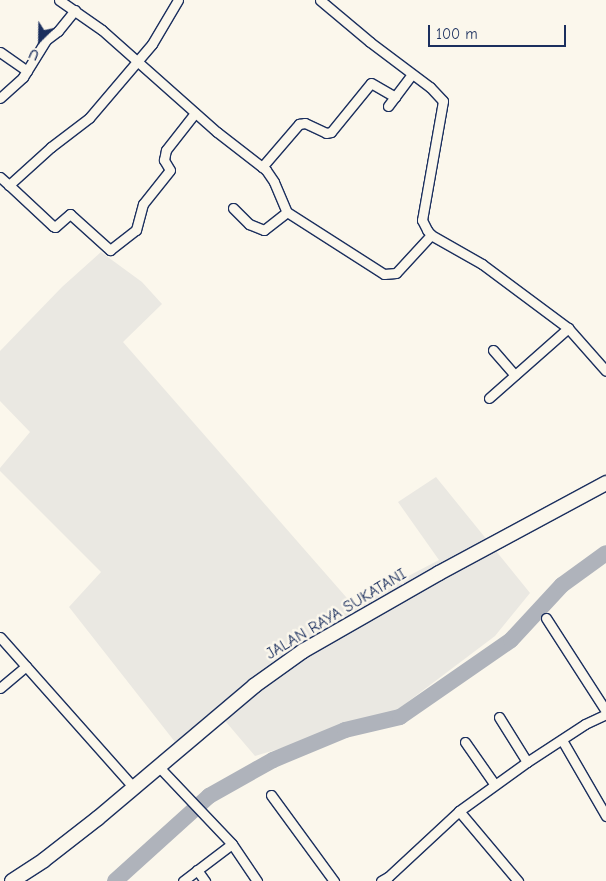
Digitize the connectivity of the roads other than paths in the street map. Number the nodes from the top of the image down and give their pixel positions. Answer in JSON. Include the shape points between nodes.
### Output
{"nodes":[{"id":1,"x":59,"y":0,"type":"edge"},
{"id":2,"x":178,"y":0,"type":"edge"},
{"id":3,"x":320,"y":0,"type":"edge"},
{"id":4,"x":75,"y":10,"type":"junction"},
{"id":5,"x":0,"y":52,"type":"edge"},
{"id":6,"x":139,"y":62,"type":"junction"},
{"id":7,"x":27,"y":71,"type":"junction"},
{"id":8,"x":411,"y":75,"type":"junction"},
{"id":9,"x":395,"y":97,"type":"junction"},
{"id":10,"x":0,"y":98,"type":"edge"},
{"id":11,"x":388,"y":106,"type":"dead end"},
{"id":12,"x":195,"y":113,"type":"junction"},
{"id":13,"x":262,"y":167,"type":"junction"},
{"id":14,"x":0,"y":177,"type":"edge"},
{"id":15,"x":9,"y":185,"type":"junction"},
{"id":16,"x":233,"y":208,"type":"dead end"},
{"id":17,"x":287,"y":212,"type":"junction"},
{"id":18,"x":431,"y":235,"type":"junction"},
{"id":19,"x":568,"y":328,"type":"junction"},
{"id":20,"x":493,"y":350,"type":"dead end"},
{"id":21,"x":606,"y":371,"type":"edge"},
{"id":22,"x":515,"y":375,"type":"junction"},
{"id":23,"x":489,"y":398,"type":"dead end"},
{"id":24,"x":606,"y":482,"type":"edge"},
{"id":25,"x":546,"y":618,"type":"dead end"},
{"id":26,"x":0,"y":637,"type":"edge"},
{"id":27,"x":26,"y":666,"type":"junction"},
{"id":28,"x":0,"y":688,"type":"edge"},
{"id":29,"x":606,"y":713,"type":"edge"},
{"id":30,"x":499,"y":717,"type":"dead end"},
{"id":31,"x":562,"y":740,"type":"junction"},
{"id":32,"x":464,"y":742,"type":"dead end"},
{"id":33,"x":527,"y":762,"type":"junction"},
{"id":34,"x":159,"y":767,"type":"junction"},
{"id":35,"x":495,"y":785,"type":"junction"},
{"id":36,"x":134,"y":788,"type":"junction"},
{"id":37,"x":271,"y":795,"type":"dead end"},
{"id":38,"x":459,"y":811,"type":"junction"},
{"id":39,"x":606,"y":816,"type":"edge"},
{"id":40,"x":232,"y":844,"type":"junction"},
{"id":41,"x":197,"y":870,"type":"junction"},
{"id":42,"x":12,"y":881,"type":"edge"},
{"id":43,"x":183,"y":881,"type":"edge"},
{"id":44,"x":205,"y":881,"type":"edge"},
{"id":45,"x":257,"y":881,"type":"edge"},
{"id":46,"x":334,"y":881,"type":"edge"},
{"id":47,"x":381,"y":881,"type":"edge"},
{"id":48,"x":518,"y":881,"type":"edge"}],
"edges":[{"from":1,"to":4,"type":"street"},
{"from":2,"to":6,"type":"street"},
{"from":3,"to":8,"type":"street"},
{"from":4,"to":6,"type":"street"},
{"from":4,"to":7,"type":"street","via":[[46,40]]},
{"from":5,"to":7,"type":"street"},
{"from":6,"to":12,"type":"street"},
{"from":6,"to":15,"type":"street","via":[[89,118]]},
{"from":7,"to":10,"type":"street"},
{"from":8,"to":9,"type":"street"},
{"from":8,"to":18,"type":"street","via":[[430,87],[443,101],[422,220]]},
{"from":9,"to":11,"type":"street"},
{"from":9,"to":13,"type":"street","via":[[371,83],[331,132],[299,124]]},
{"from":12,"to":13,"type":"street"},
{"from":12,"to":15,"type":"street","via":[[166,150],[164,160],[170,170],[143,204],[137,229],[111,249],[70,214],[52,226]]},
{"from":13,"to":17,"type":"street","via":[[270,175]]},
{"from":14,"to":15,"type":"street"},
{"from":16,"to":17,"type":"street","via":[[249,224],[264,230]]},
{"from":17,"to":18,"type":"street","via":[[384,274],[396,272]]},
{"from":18,"to":19,"type":"street","via":[[482,264]]},
{"from":19,"to":21,"type":"street"},
{"from":19,"to":22,"type":"street"},
{"from":20,"to":22,"type":"street"},
{"from":22,"to":23,"type":"street"},
{"from":24,"to":34,"type":"main road","name":"JALAN RAYA SUKATANI","via":[[303,651],[254,686]]},
{"from":25,"to":29,"type":"street"},
{"from":26,"to":27,"type":"street"},
{"from":27,"to":28,"type":"street"},
{"from":27,"to":36,"type":"street"},
{"from":29,"to":31,"type":"street"},
{"from":30,"to":33,"type":"street"},
{"from":31,"to":33,"type":"street"},
{"from":31,"to":39,"type":"street"},
{"from":32,"to":35,"type":"street"},
{"from":33,"to":35,"type":"street"},
{"from":34,"to":36,"type":"main road","name":"JALAN RAYA SUKATANI"},
{"from":34,"to":40,"type":"street"},
{"from":35,"to":38,"type":"street"},
{"from":36,"to":42,"type":"main road","name":"JALAN RAYA SUKATANI","via":[[44,860]]},
{"from":37,"to":46,"type":"street"},
{"from":38,"to":47,"type":"street"},
{"from":38,"to":48,"type":"street"},
{"from":40,"to":41,"type":"street"},
{"from":40,"to":45,"type":"street"},
{"from":41,"to":43,"type":"street"},
{"from":41,"to":44,"type":"street"}]}
